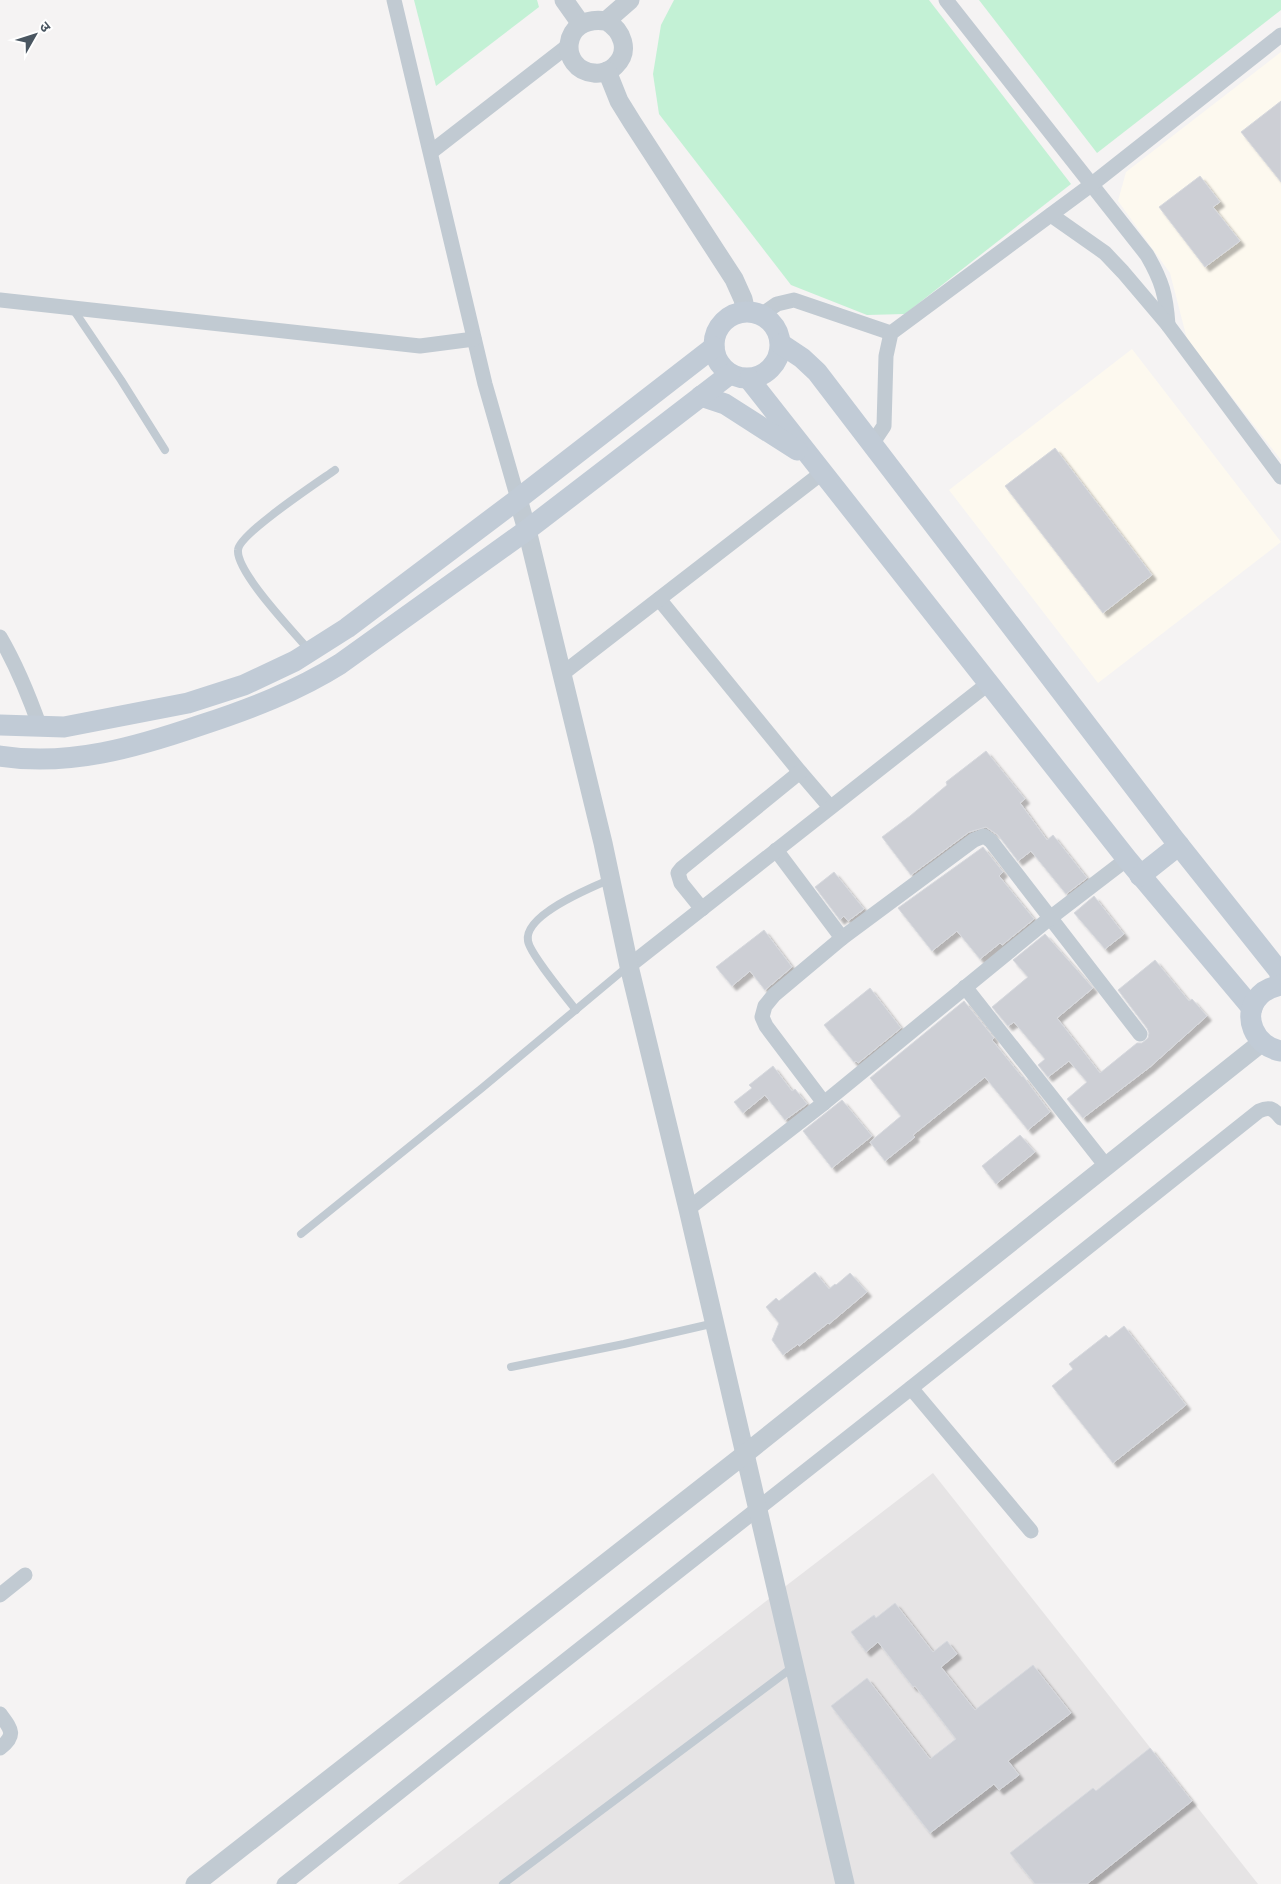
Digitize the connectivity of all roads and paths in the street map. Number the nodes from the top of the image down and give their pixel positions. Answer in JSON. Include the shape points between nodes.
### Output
{"nodes":[{"id":1,"x":394,"y":0,"type":"edge"},
{"id":2,"x":564,"y":0,"type":"edge"},
{"id":3,"x":630,"y":0,"type":"edge"},
{"id":4,"x":946,"y":0,"type":"edge"},
{"id":5,"x":606,"y":21,"type":"junction"},
{"id":6,"x":581,"y":24,"type":"junction"},
{"id":7,"x":1281,"y":36,"type":"edge"},
{"id":8,"x":569,"y":46,"type":"junction"},
{"id":9,"x":607,"y":71,"type":"junction"},
{"id":10,"x":431,"y":152,"type":"junction"},
{"id":11,"x":1091,"y":185,"type":"junction"},
{"id":12,"x":1051,"y":215,"type":"junction"},
{"id":13,"x":0,"y":300,"type":"edge"},
{"id":14,"x":73,"y":309,"type":"junction"},
{"id":15,"x":753,"y":314,"type":"junction"},
{"id":16,"x":1168,"y":325,"type":"junction"},
{"id":17,"x":891,"y":333,"type":"junction"},
{"id":18,"x":474,"y":339,"type":"junction"},
{"id":19,"x":781,"y":344,"type":"junction"},
{"id":20,"x":714,"y":347,"type":"junction"},
{"id":21,"x":739,"y":377,"type":"junction"},
{"id":22,"x":701,"y":396,"type":"junction"},
{"id":23,"x":872,"y":444,"type":"junction"},
{"id":24,"x":165,"y":450,"type":"dead end"},
{"id":25,"x":819,"y":467,"type":"junction"},
{"id":26,"x":334,"y":470,"type":"dead end"},
{"id":27,"x":1281,"y":477,"type":"edge"},
{"id":28,"x":518,"y":499,"type":"junction"},
{"id":29,"x":527,"y":530,"type":"junction"},
{"id":30,"x":659,"y":599,"type":"junction"},
{"id":31,"x":0,"y":637,"type":"edge"},
{"id":32,"x":310,"y":652,"type":"junction"},
{"id":33,"x":562,"y":674,"type":"junction"},
{"id":34,"x":989,"y":683,"type":"junction"},
{"id":35,"x":0,"y":725,"type":"edge"},
{"id":36,"x":40,"y":727,"type":"junction"},
{"id":37,"x":0,"y":756,"type":"edge"},
{"id":38,"x":800,"y":772,"type":"junction"},
{"id":39,"x":830,"y":807,"type":"junction"},
{"id":40,"x":1179,"y":845,"type":"junction"},
{"id":41,"x":776,"y":850,"type":"junction"},
{"id":42,"x":1127,"y":859,"type":"junction"},
{"id":43,"x":1140,"y":876,"type":"junction"},
{"id":44,"x":611,"y":879,"type":"junction"},
{"id":45,"x":702,"y":908,"type":"junction"},
{"id":46,"x":1050,"y":918,"type":"junction"},
{"id":47,"x":842,"y":938,"type":"junction"},
{"id":48,"x":629,"y":966,"type":"junction"},
{"id":49,"x":1281,"y":979,"type":"edge"},
{"id":50,"x":1281,"y":985,"type":"edge"},
{"id":51,"x":965,"y":987,"type":"junction"},
{"id":52,"x":1252,"y":1008,"type":"junction"},
{"id":53,"x":576,"y":1010,"type":"junction"},
{"id":54,"x":1140,"y":1034,"type":"dead end"},
{"id":55,"x":1261,"y":1043,"type":"junction"},
{"id":56,"x":1281,"y":1051,"type":"edge"},
{"id":57,"x":824,"y":1103,"type":"junction"},
{"id":58,"x":1281,"y":1118,"type":"edge"},
{"id":59,"x":1106,"y":1166,"type":"junction"},
{"id":60,"x":688,"y":1209,"type":"junction"},
{"id":61,"x":301,"y":1234,"type":"dead end"},
{"id":62,"x":715,"y":1323,"type":"junction"},
{"id":63,"x":511,"y":1367,"type":"dead end"},
{"id":64,"x":912,"y":1388,"type":"junction"},
{"id":65,"x":745,"y":1454,"type":"junction"},
{"id":66,"x":758,"y":1510,"type":"junction"},
{"id":67,"x":1031,"y":1531,"type":"dead end"},
{"id":68,"x":25,"y":1575,"type":"dead end"},
{"id":69,"x":0,"y":1594,"type":"edge"},
{"id":70,"x":795,"y":1666,"type":"junction"},
{"id":71,"x":0,"y":1714,"type":"edge"},
{"id":72,"x":0,"y":1748,"type":"edge"},
{"id":73,"x":195,"y":1884,"type":"edge"},
{"id":74,"x":284,"y":1884,"type":"edge"},
{"id":75,"x":503,"y":1884,"type":"edge"},
{"id":76,"x":845,"y":1884,"type":"edge"}],
"edges":[{"from":1,"to":10,"type":"street"},
{"from":2,"to":6,"type":"street"},
{"from":3,"to":5,"type":"street"},
{"from":4,"to":11,"type":"street"},
{"from":5,"to":6,"type":"street","via":[[589,20]]},
{"from":5,"to":9,"type":"street","via":[[620,32],[623,41],[620,59]]},
{"from":6,"to":8,"type":"street","via":[[574,29]]},
{"from":7,"to":11,"type":"street"},
{"from":8,"to":9,"type":"street","via":[[570,54],[580,69],[598,73]]},
{"from":8,"to":10,"type":"street"},
{"from":9,"to":15,"type":"street","via":[[618,101],[734,278]]},
{"from":10,"to":18,"type":"street"},
{"from":11,"to":12,"type":"street"},
{"from":11,"to":16,"type":"street","via":[[1147,255],[1166,299]]},
{"from":12,"to":16,"type":"street","via":[[1105,253]]},
{"from":12,"to":17,"type":"street"},
{"from":13,"to":14,"type":"street"},
{"from":14,"to":18,"type":"street","via":[[420,346]]},
{"from":14,"to":24,"type":"lane"},
{"from":15,"to":17,"type":"street","via":[[794,300]]},
{"from":15,"to":19,"type":"main road","via":[[769,320]]},
{"from":15,"to":20,"type":"main road","via":[[736,314],[726,319],[715,336]]},
{"from":16,"to":27,"type":"street"},
{"from":17,"to":23,"type":"street","via":[[886,356],[884,426]]},
{"from":18,"to":28,"type":"street"},
{"from":19,"to":21,"type":"main road","via":[[780,355],[768,372],[759,377]]},
{"from":19,"to":23,"type":"main road","via":[[817,372]]},
{"from":20,"to":21,"type":"main road","via":[[722,367]]},
{"from":20,"to":28,"type":"main road"},
{"from":21,"to":22,"type":"main road"},
{"from":21,"to":25,"type":"main road"},
{"from":22,"to":25,"type":"main road","via":[[725,404],[757,423]]},
{"from":22,"to":29,"type":"main road"},
{"from":23,"to":40,"type":"main road"},
{"from":25,"to":30,"type":"street"},
{"from":25,"to":34,"type":"main road"},
{"from":26,"to":32,"type":"lane","via":[[262,522],[238,549],[240,563],[255,586]]},
{"from":28,"to":29,"type":"street"},
{"from":28,"to":32,"type":"main road","via":[[347,628]]},
{"from":29,"to":33,"type":"street"},
{"from":29,"to":37,"type":"main road","via":[[340,664],[288,692],[233,715],[125,749],[46,759]]},
{"from":30,"to":33,"type":"street"},
{"from":30,"to":38,"type":"street"},
{"from":31,"to":36,"type":"street","via":[[28,692]]},
{"from":32,"to":36,"type":"main road","via":[[244,685],[188,702],[64,727]]},
{"from":33,"to":44,"type":"street"},
{"from":34,"to":39,"type":"street"},
{"from":34,"to":42,"type":"main road"},
{"from":35,"to":36,"type":"main road"},
{"from":38,"to":39,"type":"street"},
{"from":38,"to":45,"type":"street","via":[[678,873]]},
{"from":39,"to":41,"type":"street"},
{"from":40,"to":43,"type":"main road"},
{"from":40,"to":49,"type":"main road","via":[[1279,971]]},
{"from":41,"to":45,"type":"street"},
{"from":41,"to":47,"type":"street"},
{"from":42,"to":43,"type":"main road"},
{"from":42,"to":46,"type":"street"},
{"from":43,"to":52,"type":"main road"},
{"from":44,"to":48,"type":"street"},
{"from":44,"to":53,"type":"lane","via":[[562,901],[529,931],[528,940],[534,954]]},
{"from":45,"to":48,"type":"street"},
{"from":46,"to":47,"type":"street","via":[[984,836],[950,857]]},
{"from":46,"to":51,"type":"street"},
{"from":46,"to":54,"type":"street"},
{"from":47,"to":57,"type":"street","via":[[774,995],[765,1006],[762,1017]]},
{"from":48,"to":53,"type":"lane"},
{"from":48,"to":60,"type":"street"},
{"from":50,"to":52,"type":"main road","via":[[1259,995]]},
{"from":51,"to":57,"type":"street"},
{"from":51,"to":59,"type":"street"},
{"from":52,"to":55,"type":"main road","via":[[1250,1020]]},
{"from":53,"to":61,"type":"lane"},
{"from":55,"to":56,"type":"main road"},
{"from":55,"to":59,"type":"street"},
{"from":57,"to":60,"type":"street"},
{"from":58,"to":64,"type":"street","via":[[1272,1109],[1259,1111]]},
{"from":59,"to":65,"type":"street"},
{"from":60,"to":62,"type":"street"},
{"from":62,"to":63,"type":"lane"},
{"from":62,"to":65,"type":"street"},
{"from":64,"to":66,"type":"street"},
{"from":64,"to":67,"type":"street"},
{"from":65,"to":66,"type":"street"},
{"from":65,"to":73,"type":"street"},
{"from":66,"to":70,"type":"street"},
{"from":66,"to":74,"type":"street"},
{"from":68,"to":69,"type":"street"},
{"from":70,"to":75,"type":"lane"},
{"from":70,"to":76,"type":"street"},
{"from":71,"to":72,"type":"street","via":[[12,1736]]}]}
